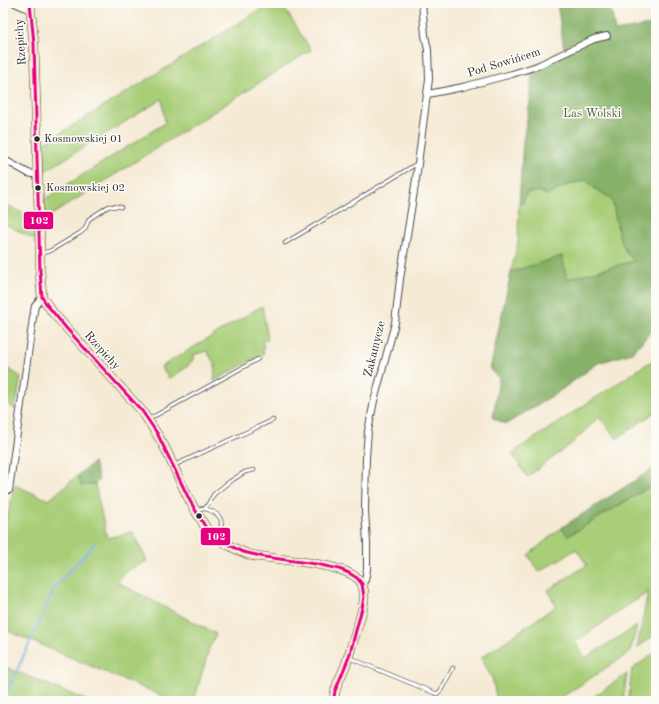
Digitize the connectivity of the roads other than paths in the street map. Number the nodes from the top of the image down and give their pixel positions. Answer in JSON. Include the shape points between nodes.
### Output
{"nodes":[{"id":1,"x":16,"y":3,"type":"edge"},
{"id":2,"x":422,"y":3,"type":"edge"},
{"id":3,"x":30,"y":6,"type":"edge"},
{"id":4,"x":607,"y":36,"type":"dead end"},
{"id":5,"x":428,"y":94,"type":"junction"},
{"id":6,"x":3,"y":159,"type":"edge"},
{"id":7,"x":418,"y":163,"type":"junction"},
{"id":8,"x":38,"y":175,"type":"junction"},
{"id":9,"x":121,"y":207,"type":"dead end"},
{"id":10,"x":285,"y":243,"type":"dead end"},
{"id":11,"x":40,"y":254,"type":"junction"},
{"id":12,"x":42,"y":297,"type":"junction"},
{"id":13,"x":258,"y":359,"type":"dead end"},
{"id":14,"x":147,"y":420,"type":"junction"},
{"id":15,"x":273,"y":420,"type":"dead end"},
{"id":16,"x":173,"y":466,"type":"junction"},
{"id":17,"x":254,"y":470,"type":"dead end"},
{"id":18,"x":9,"y":490,"type":"dead end"},
{"id":19,"x":205,"y":509,"type":"junction"},
{"id":20,"x":195,"y":510,"type":"junction"},
{"id":21,"x":216,"y":537,"type":"junction"},
{"id":22,"x":362,"y":584,"type":"junction"},
{"id":23,"x":349,"y":657,"type":"junction"},
{"id":24,"x":453,"y":668,"type":"dead end"},
{"id":25,"x":335,"y":699,"type":"edge"}],
"edges":[{"from":1,"to":3,"type":"street"},
{"from":2,"to":5,"type":"street","name":"Zakamycze","via":[[430,79]]},
{"from":3,"to":8,"type":"street","name":"Rzepichy","via":[[34,44]]},
{"from":4,"to":5,"type":"street","name":"Pod Sowińcem","via":[[594,39],[519,72]]},
{"from":5,"to":7,"type":"street","name":"Zakamycze"},
{"from":6,"to":8,"type":"street","via":[[28,173]]},
{"from":7,"to":10,"type":"lane"},
{"from":7,"to":22,"type":"street","name":"Zakamycze","via":[[395,323],[368,431],[365,511],[367,569]]},
{"from":8,"to":11,"type":"street","name":"Rzepichy"},
{"from":9,"to":11,"type":"lane","via":[[109,206],[89,219],[86,229],[50,251]]},
{"from":11,"to":12,"type":"street","name":"Rzepichy"},
{"from":12,"to":14,"type":"street","name":"Rzepichy","via":[[53,314],[142,411]]},
{"from":12,"to":18,"type":"street","via":[[35,306],[33,316]]},
{"from":13,"to":14,"type":"lane"},
{"from":14,"to":16,"type":"street","name":"Rzepichy","via":[[157,433]]},
{"from":15,"to":16,"type":"lane"},
{"from":16,"to":20,"type":"street","name":"Rzepichy"},
{"from":17,"to":19,"type":"lane","via":[[245,472],[229,482],[214,494]]},
{"from":19,"to":20,"type":"lane"},
{"from":19,"to":21,"type":"lane","via":[[216,513],[222,521]]},
{"from":20,"to":21,"type":"street","name":"Rzepichy","via":[[206,528]]},
{"from":21,"to":22,"type":"street","name":"Rzepichy","via":[[251,555],[339,569],[353,575]]},
{"from":22,"to":23,"type":"street","name":"Zakamycze","via":[[364,597]]},
{"from":23,"to":24,"type":"lane","via":[[437,694]]},
{"from":23,"to":25,"type":"street","name":"Zakamycze"}]}
